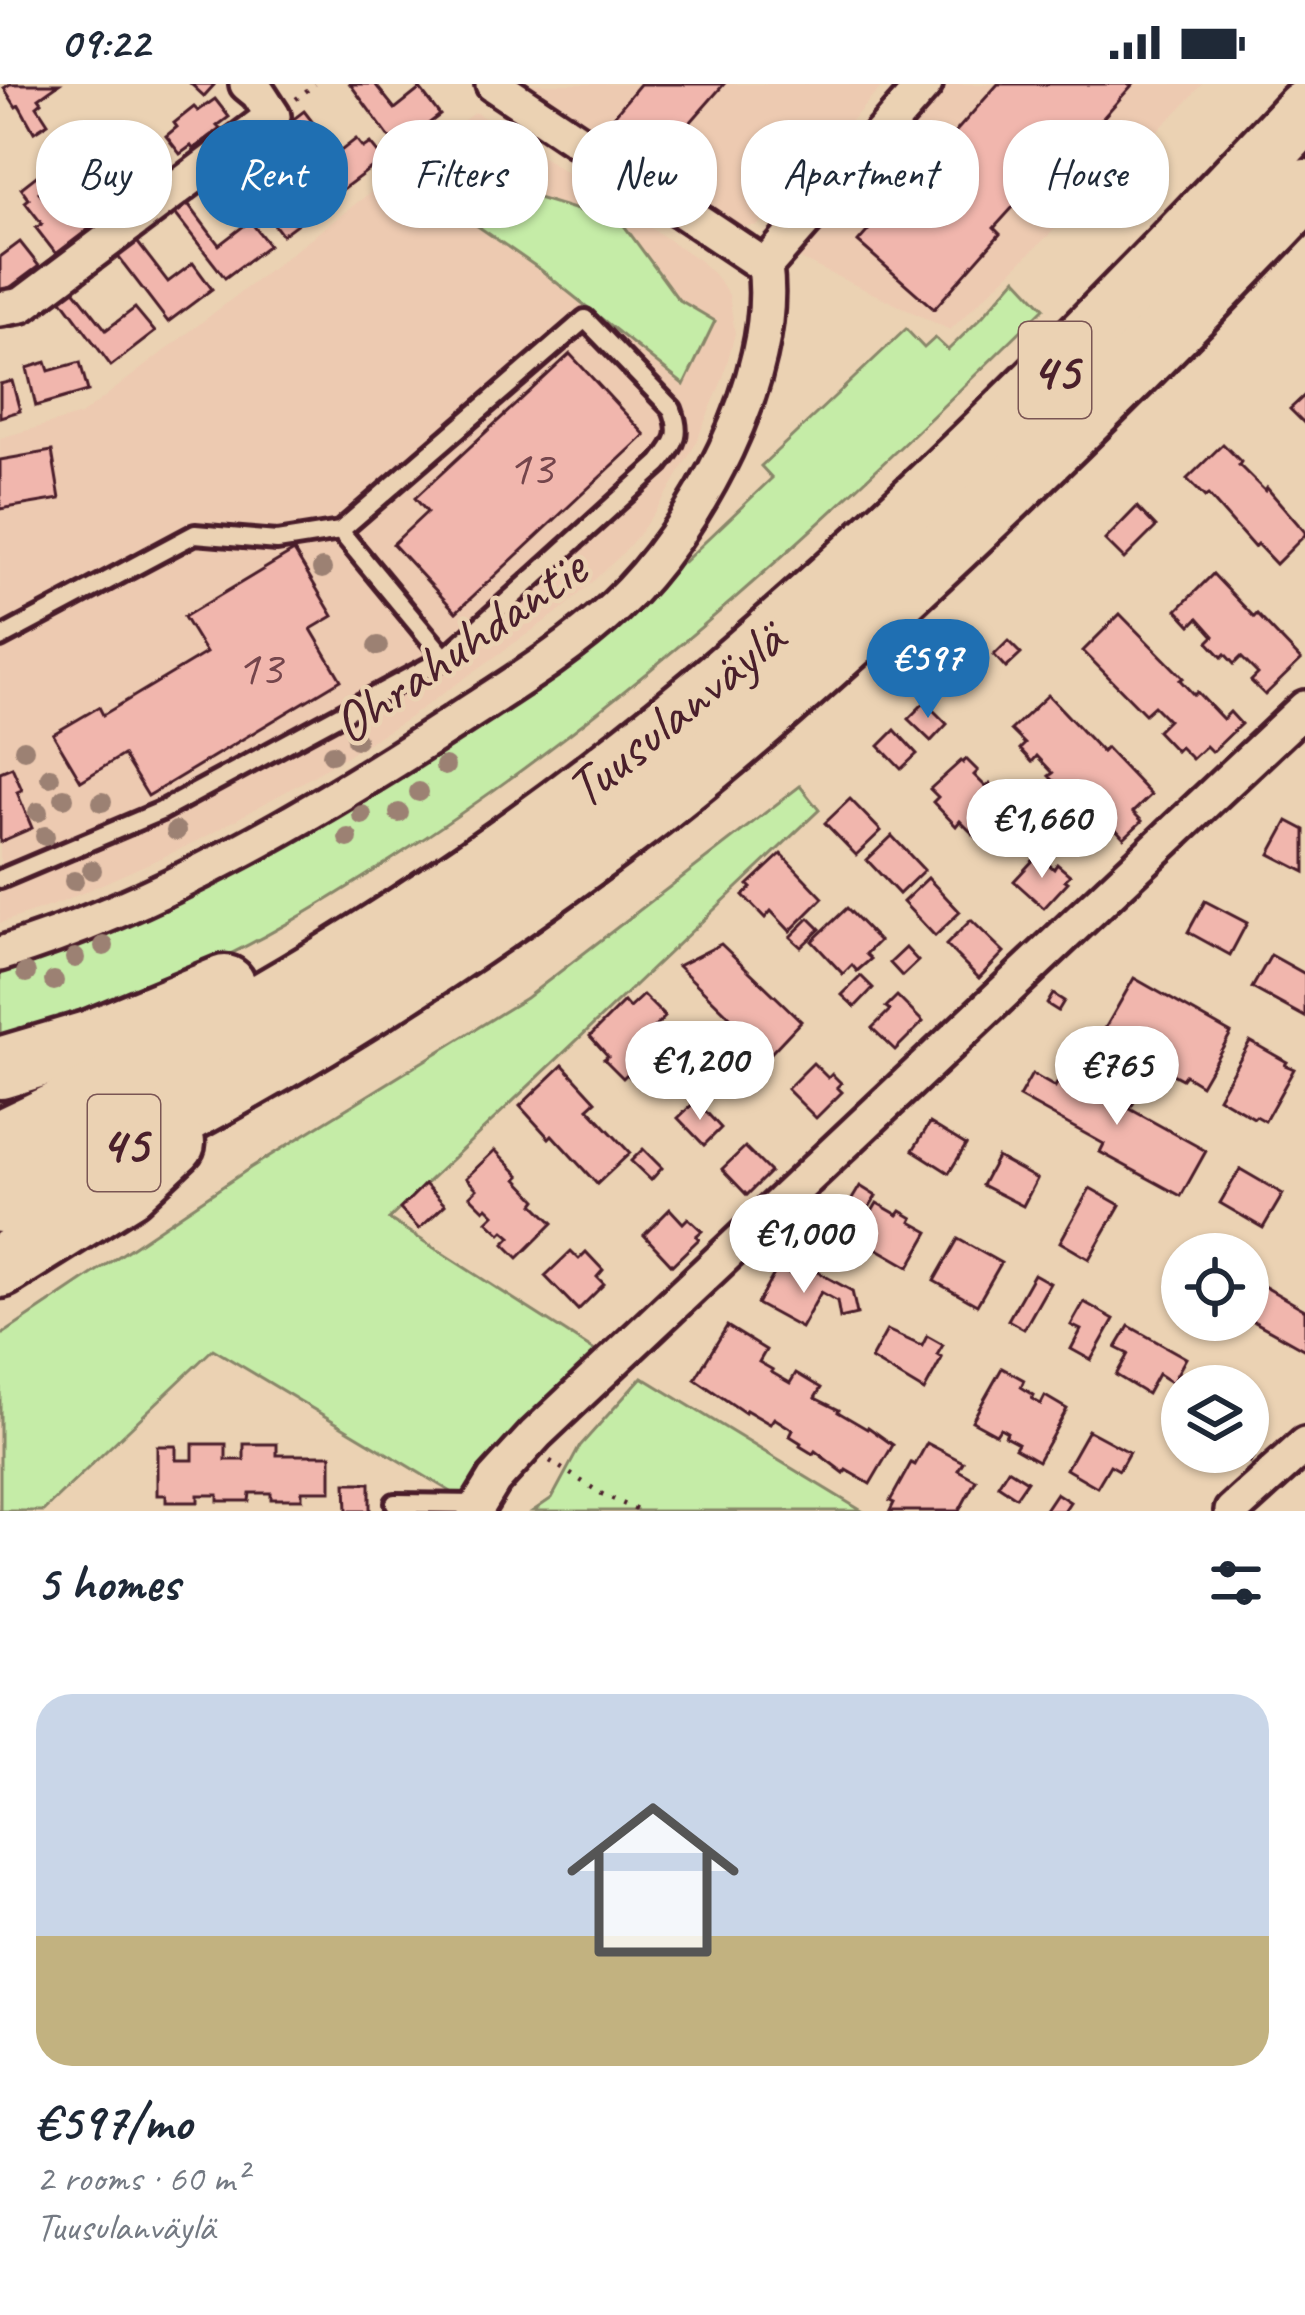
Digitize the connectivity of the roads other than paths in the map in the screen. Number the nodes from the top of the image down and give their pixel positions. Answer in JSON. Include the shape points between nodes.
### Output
{"nodes":[{"id":1,"x":248,"y":84,"type":"edge"},
{"id":2,"x":493,"y":84,"type":"edge"},
{"id":3,"x":925,"y":84,"type":"edge"},
{"id":4,"x":1305,"y":110,"type":"edge"},
{"id":5,"x":1305,"y":190,"type":"edge"},
{"id":6,"x":765,"y":266,"type":"junction"},
{"id":7,"x":0,"y":309,"type":"edge"},
{"id":8,"x":340,"y":531,"type":"junction"},
{"id":9,"x":0,"y":638,"type":"edge"},
{"id":10,"x":445,"y":658,"type":"junction"},
{"id":11,"x":1305,"y":708,"type":"edge"},
{"id":12,"x":495,"y":855,"type":"junction"},
{"id":13,"x":0,"y":879,"type":"edge"},
{"id":14,"x":0,"y":954,"type":"edge"},
{"id":15,"x":0,"y":1068,"type":"edge"},
{"id":16,"x":244,"y":1077,"type":"junction"},
{"id":17,"x":0,"y":1141,"type":"edge"},
{"id":18,"x":0,"y":1202,"type":"edge"},
{"id":19,"x":0,"y":1268,"type":"edge"},
{"id":20,"x":1305,"y":1445,"type":"edge"},
{"id":21,"x":395,"y":1503,"type":"dead end"},
{"id":22,"x":477,"y":1508,"type":"edge"},
{"id":23,"x":1232,"y":1511,"type":"edge"}],
"edges":[{"from":1,"to":7,"type":"street","via":[[273,116],[22,305]]},
{"from":2,"to":6,"type":"street"},
{"from":3,"to":6,"type":"street"},
{"from":4,"to":12,"type":"highway","name":"Tuusulanväylä","number":"45","via":[[1148,278],[810,601],[700,699]]},
{"from":5,"to":16,"type":"highway","name":"Tuusulanväylä","number":"45","via":[[1018,483],[733,741],[526,900]]},
{"from":6,"to":14,"type":"street","name":"Ohrahuhdantie","via":[[767,324],[737,425],[682,524],[616,606],[513,684],[318,806],[176,883]]},
{"from":8,"to":9,"type":"lane","via":[[277,541],[195,534]]},
{"from":8,"to":10,"type":"lane"},
{"from":8,"to":10,"type":"lane","via":[[585,319],[672,409],[679,426],[660,463]]},
{"from":10,"to":13,"type":"lane","via":[[161,812]]},
{"from":11,"to":22,"type":"street","via":[[526,1445]]},
{"from":12,"to":15,"type":"highway","via":[[203,996]]},
{"from":12,"to":17,"type":"highway","name":"Tuusulanväylä","number":"45","via":[[219,1029]]},
{"from":16,"to":18,"type":"highway","name":"Tuusulanväylä","number":"45"},
{"from":16,"to":19,"type":"highway","via":[[126,1188]]},
{"from":20,"to":23,"type":"street"},
{"from":21,"to":22,"type":"lane"}]}
